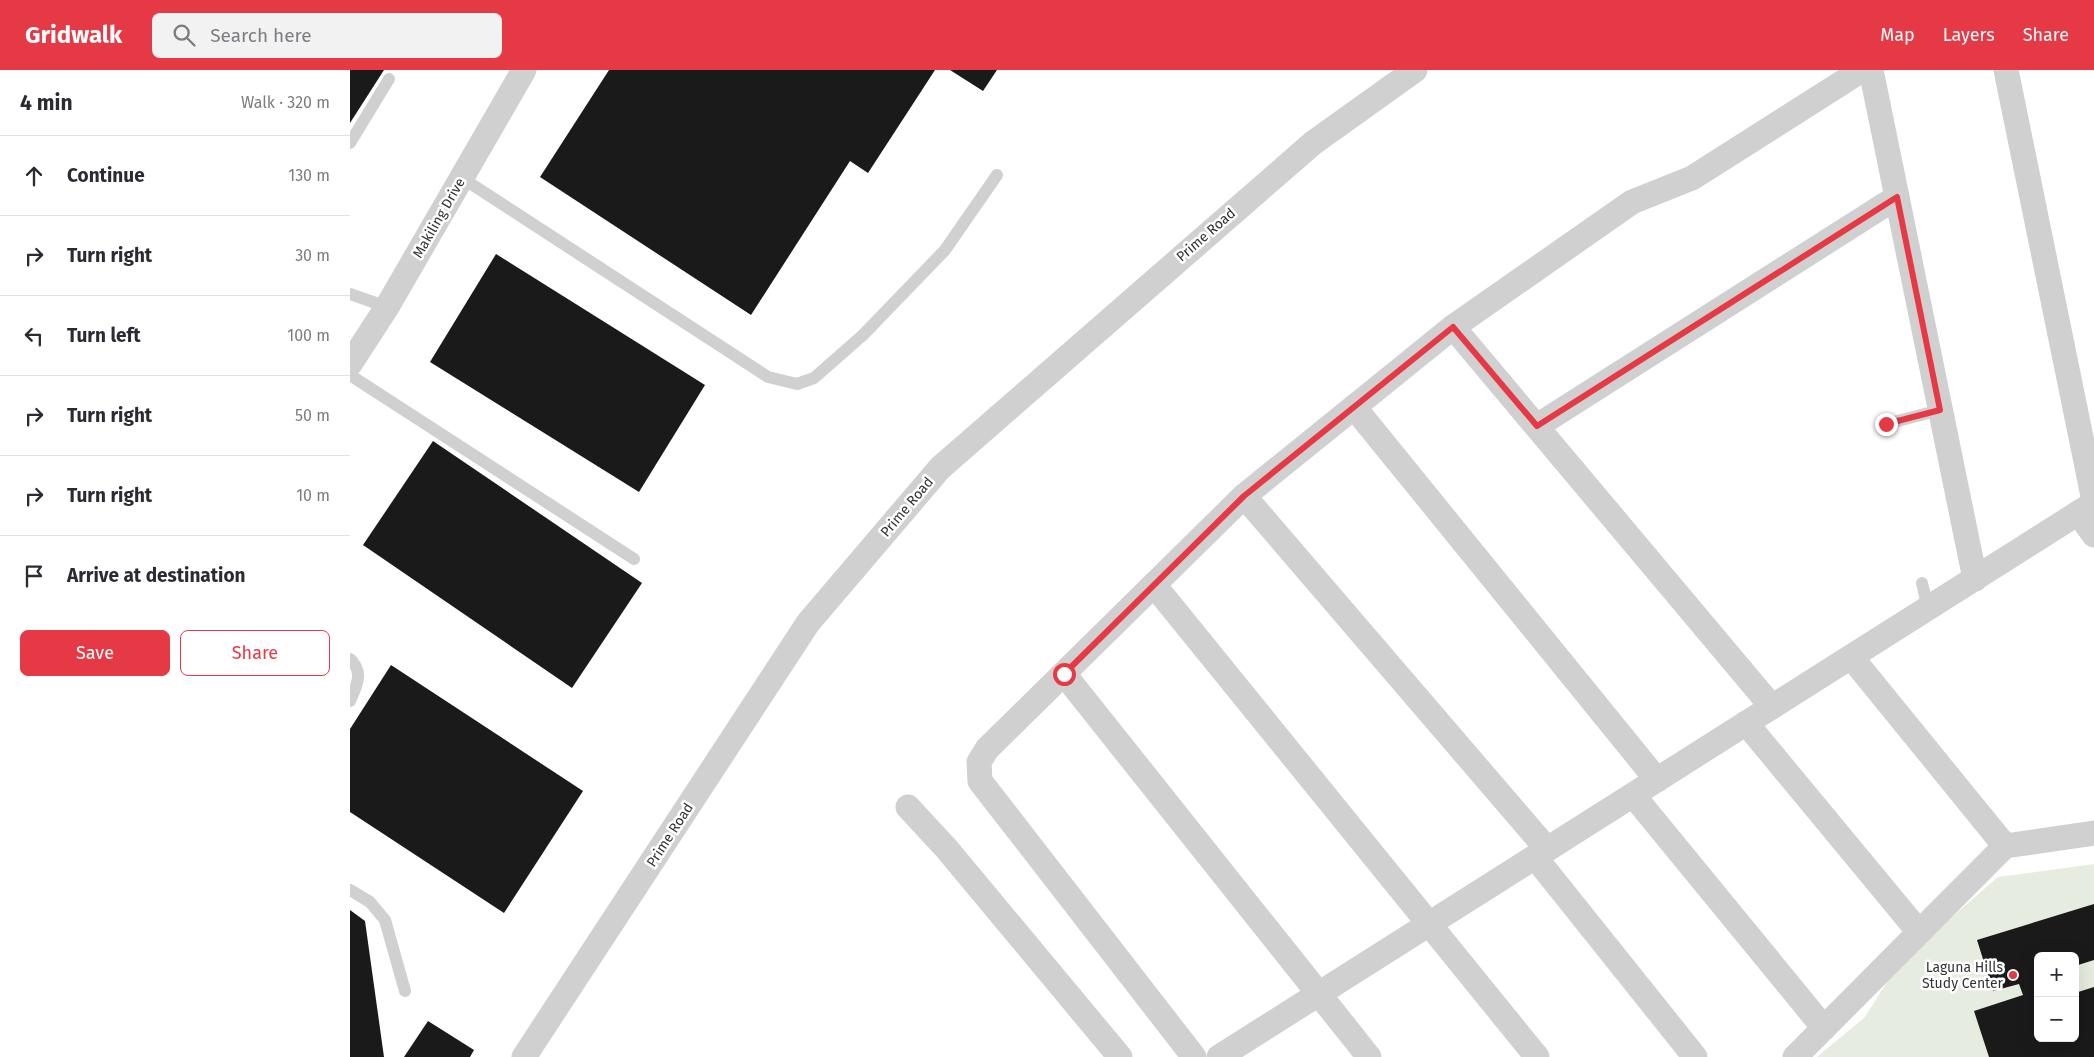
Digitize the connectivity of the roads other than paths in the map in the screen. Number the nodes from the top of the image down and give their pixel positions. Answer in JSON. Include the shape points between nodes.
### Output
{"nodes":[{"id":1,"x":524,"y":70,"type":"edge"},
{"id":2,"x":1415,"y":70,"type":"edge"},
{"id":3,"x":1862,"y":70,"type":"edge"},
{"id":4,"x":1871,"y":70,"type":"edge"},
{"id":5,"x":2006,"y":70,"type":"edge"},
{"id":6,"x":389,"y":79,"type":"dead end"},
{"id":7,"x":350,"y":143,"type":"edge"},
{"id":8,"x":996,"y":175,"type":"dead end"},
{"id":9,"x":462,"y":178,"type":"junction"},
{"id":10,"x":1897,"y":197,"type":"junction"},
{"id":11,"x":350,"y":294,"type":"edge"},
{"id":12,"x":387,"y":307,"type":"junction"},
{"id":13,"x":1453,"y":327,"type":"junction"},
{"id":14,"x":350,"y":364,"type":"edge"},
{"id":15,"x":350,"y":375,"type":"edge"},
{"id":16,"x":1354,"y":407,"type":"junction"},
{"id":17,"x":1940,"y":410,"type":"junction"},
{"id":18,"x":1886,"y":424,"type":"dead end"},
{"id":19,"x":1537,"y":426,"type":"junction"},
{"id":20,"x":1244,"y":496,"type":"junction"},
{"id":21,"x":2089,"y":506,"type":"edge"},
{"id":22,"x":2094,"y":535,"type":"edge"},
{"id":23,"x":634,"y":559,"type":"dead end"},
{"id":24,"x":1975,"y":579,"type":"junction"},
{"id":25,"x":1922,"y":583,"type":"dead end"},
{"id":26,"x":1154,"y":584,"type":"junction"},
{"id":27,"x":1928,"y":609,"type":"junction"},
{"id":28,"x":350,"y":658,"type":"edge"},
{"id":29,"x":1852,"y":658,"type":"junction"},
{"id":30,"x":1064,"y":674,"type":"junction"},
{"id":31,"x":350,"y":701,"type":"edge"},
{"id":32,"x":1772,"y":707,"type":"junction"},
{"id":33,"x":1746,"y":723,"type":"junction"},
{"id":34,"x":1657,"y":780,"type":"junction"},
{"id":35,"x":1633,"y":795,"type":"junction"},
{"id":36,"x":908,"y":807,"type":"dead end"},
{"id":37,"x":2094,"y":833,"type":"edge"},
{"id":38,"x":2005,"y":846,"type":"junction"},
{"id":39,"x":1541,"y":853,"type":"junction"},
{"id":40,"x":350,"y":890,"type":"edge"},
{"id":41,"x":1431,"y":923,"type":"junction"},
{"id":42,"x":1919,"y":932,"type":"junction"},
{"id":43,"x":405,"y":991,"type":"dead end"},
{"id":44,"x":1319,"y":994,"type":"junction"},
{"id":45,"x":1824,"y":1028,"type":"junction"},
{"id":46,"x":524,"y":1057,"type":"edge"},
{"id":47,"x":1120,"y":1057,"type":"edge"},
{"id":48,"x":1194,"y":1057,"type":"edge"},
{"id":49,"x":1219,"y":1057,"type":"edge"},
{"id":50,"x":1369,"y":1057,"type":"edge"},
{"id":51,"x":1537,"y":1057,"type":"edge"},
{"id":52,"x":1695,"y":1057,"type":"edge"},
{"id":53,"x":1795,"y":1057,"type":"edge"}],
"edges":[{"from":1,"to":9,"type":"street","name":"Makiling Drive"},
{"from":2,"to":46,"type":"street","name":"Prime Road","via":[[1313,143],[940,468],[808,624]]},
{"from":3,"to":13,"type":"street","via":[[1692,178],[1632,202]]},
{"from":4,"to":10,"type":"street"},
{"from":5,"to":21,"type":"street"},
{"from":6,"to":7,"type":"lane"},
{"from":8,"to":9,"type":"lane","via":[[946,250],[863,334],[814,378],[798,384],[768,377]]},
{"from":9,"to":12,"type":"street","name":"Makiling Drive"},
{"from":10,"to":17,"type":"street"},
{"from":10,"to":19,"type":"street"},
{"from":11,"to":12,"type":"lane"},
{"from":12,"to":14,"type":"street","name":"Makiling Drive"},
{"from":13,"to":16,"type":"street"},
{"from":13,"to":19,"type":"street"},
{"from":15,"to":23,"type":"lane"},
{"from":16,"to":20,"type":"street"},
{"from":16,"to":34,"type":"street"},
{"from":17,"to":18,"type":"lane"},
{"from":17,"to":24,"type":"street"},
{"from":19,"to":32,"type":"street"},
{"from":20,"to":26,"type":"street"},
{"from":20,"to":39,"type":"street"},
{"from":21,"to":22,"type":"street"},
{"from":21,"to":24,"type":"street"},
{"from":24,"to":27,"type":"street"},
{"from":25,"to":27,"type":"lane"},
{"from":26,"to":30,"type":"street"},
{"from":26,"to":41,"type":"street"},
{"from":27,"to":29,"type":"street"},
{"from":28,"to":31,"type":"lane","via":[[357,666],[359,678]]},
{"from":29,"to":32,"type":"street"},
{"from":29,"to":38,"type":"street"},
{"from":30,"to":44,"type":"street"},
{"from":30,"to":48,"type":"street","via":[[987,750],[979,762],[980,781]]},
{"from":32,"to":33,"type":"street"},
{"from":33,"to":34,"type":"street"},
{"from":33,"to":42,"type":"street"},
{"from":34,"to":35,"type":"street"},
{"from":35,"to":39,"type":"street"},
{"from":35,"to":45,"type":"street"},
{"from":36,"to":47,"type":"street"},
{"from":37,"to":38,"type":"street"},
{"from":38,"to":42,"type":"street"},
{"from":39,"to":41,"type":"street"},
{"from":39,"to":52,"type":"street"},
{"from":40,"to":43,"type":"lane","via":[[370,902],[385,920]]},
{"from":41,"to":44,"type":"street"},
{"from":41,"to":51,"type":"street"},
{"from":42,"to":45,"type":"street"},
{"from":44,"to":49,"type":"street"},
{"from":44,"to":50,"type":"street"},
{"from":45,"to":53,"type":"street"}]}
